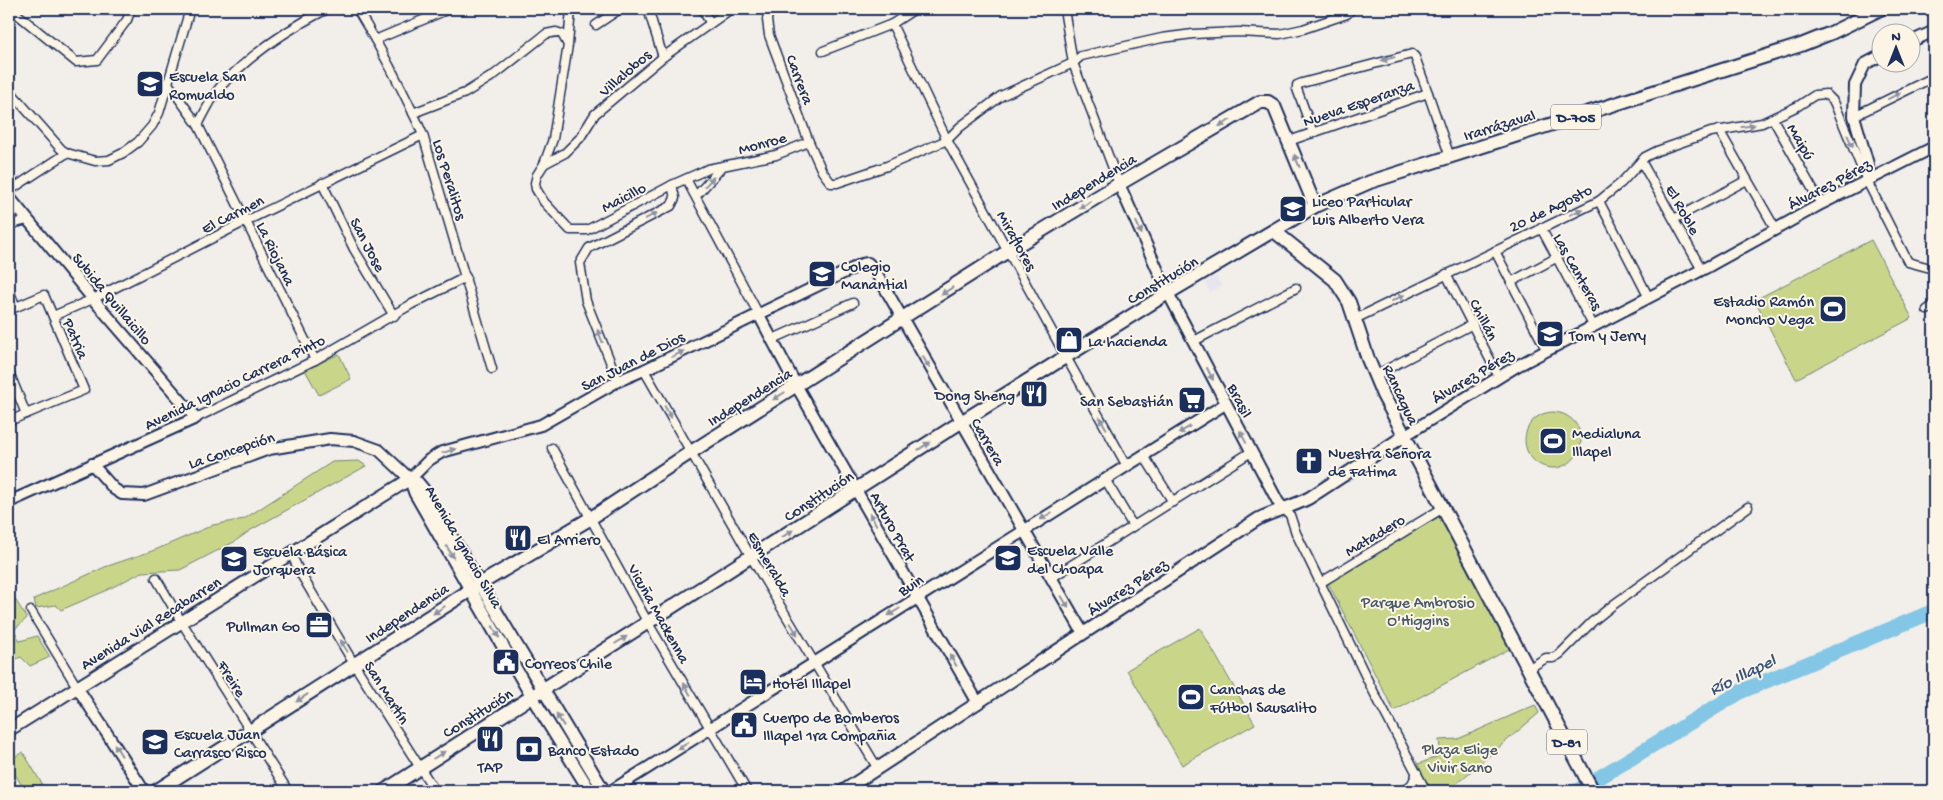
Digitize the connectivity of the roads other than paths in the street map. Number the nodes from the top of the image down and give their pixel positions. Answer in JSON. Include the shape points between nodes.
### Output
{"nodes":[{"id":1,"x":10,"y":9,"type":"edge"},
{"id":2,"x":131,"y":9,"type":"edge"},
{"id":3,"x":190,"y":9,"type":"edge"},
{"id":4,"x":328,"y":9,"type":"edge"},
{"id":5,"x":357,"y":9,"type":"edge"},
{"id":6,"x":449,"y":9,"type":"edge"},
{"id":7,"x":571,"y":9,"type":"edge"},
{"id":8,"x":620,"y":9,"type":"edge"},
{"id":9,"x":648,"y":9,"type":"edge"},
{"id":10,"x":702,"y":9,"type":"edge"},
{"id":11,"x":731,"y":9,"type":"edge"},
{"id":12,"x":769,"y":9,"type":"edge"},
{"id":13,"x":915,"y":9,"type":"edge"},
{"id":14,"x":1064,"y":9,"type":"edge"},
{"id":15,"x":1351,"y":9,"type":"edge"},
{"id":16,"x":1873,"y":10,"type":"edge"},
{"id":17,"x":907,"y":11,"type":"edge"},
{"id":18,"x":710,"y":22,"type":"junction"},
{"id":19,"x":892,"y":24,"type":"junction"},
{"id":20,"x":596,"y":25,"type":"dead end"},
{"id":21,"x":1934,"y":31,"type":"edge"},
{"id":22,"x":1920,"y":37,"type":"edge"},
{"id":23,"x":375,"y":40,"type":"junction"},
{"id":24,"x":568,"y":45,"type":"junction"},
{"id":25,"x":823,"y":51,"type":"dead end"},
{"id":26,"x":663,"y":57,"type":"junction"},
{"id":27,"x":1870,"y":61,"type":"edge"},
{"id":28,"x":1073,"y":63,"type":"junction"},
{"id":29,"x":1934,"y":77,"type":"edge"},
{"id":30,"x":168,"y":82,"type":"junction"},
{"id":31,"x":9,"y":90,"type":"edge"},
{"id":32,"x":1428,"y":93,"type":"junction"},
{"id":33,"x":413,"y":112,"type":"junction"},
{"id":34,"x":1854,"y":116,"type":"junction"},
{"id":35,"x":1773,"y":119,"type":"junction"},
{"id":36,"x":198,"y":124,"type":"junction"},
{"id":37,"x":1719,"y":130,"type":"junction"},
{"id":38,"x":1313,"y":133,"type":"junction"},
{"id":39,"x":423,"y":135,"type":"junction"},
{"id":40,"x":947,"y":140,"type":"junction"},
{"id":41,"x":1289,"y":141,"type":"junction"},
{"id":42,"x":809,"y":142,"type":"junction"},
{"id":43,"x":1934,"y":147,"type":"edge"},
{"id":44,"x":67,"y":153,"type":"junction"},
{"id":45,"x":1450,"y":157,"type":"junction"},
{"id":46,"x":1641,"y":161,"type":"junction"},
{"id":47,"x":544,"y":164,"type":"junction"},
{"id":48,"x":721,"y":168,"type":"junction"},
{"id":49,"x":686,"y":179,"type":"junction"},
{"id":50,"x":1747,"y":180,"type":"junction"},
{"id":51,"x":1867,"y":181,"type":"junction"},
{"id":52,"x":322,"y":184,"type":"junction"},
{"id":53,"x":1119,"y":184,"type":"junction"},
{"id":54,"x":672,"y":185,"type":"junction"},
{"id":55,"x":9,"y":191,"type":"edge"},
{"id":56,"x":696,"y":196,"type":"junction"},
{"id":57,"x":9,"y":197,"type":"edge"},
{"id":58,"x":1598,"y":201,"type":"junction"},
{"id":59,"x":1820,"y":204,"type":"junction"},
{"id":60,"x":1316,"y":206,"type":"junction"},
{"id":61,"x":1674,"y":219,"type":"junction"},
{"id":62,"x":27,"y":220,"type":"junction"},
{"id":63,"x":246,"y":221,"type":"junction"},
{"id":64,"x":9,"y":224,"type":"edge"},
{"id":65,"x":1541,"y":228,"type":"junction"},
{"id":66,"x":1776,"y":230,"type":"junction"},
{"id":67,"x":1274,"y":231,"type":"junction"},
{"id":68,"x":1008,"y":251,"type":"junction"},
{"id":69,"x":1494,"y":251,"type":"junction"},
{"id":70,"x":1556,"y":258,"type":"junction"},
{"id":71,"x":868,"y":263,"type":"joint"},
{"id":72,"x":1934,"y":269,"type":"edge"},
{"id":73,"x":1702,"y":270,"type":"junction"},
{"id":74,"x":1446,"y":274,"type":"junction"},
{"id":75,"x":466,"y":277,"type":"junction"},
{"id":76,"x":1511,"y":282,"type":"junction"},
{"id":77,"x":1296,"y":288,"type":"dead end"},
{"id":78,"x":9,"y":291,"type":"edge"},
{"id":79,"x":1168,"y":293,"type":"junction"},
{"id":80,"x":1649,"y":298,"type":"junction"},
{"id":81,"x":93,"y":299,"type":"junction"},
{"id":82,"x":854,"y":303,"type":"dead end"},
{"id":83,"x":12,"y":309,"type":"edge"},
{"id":84,"x":758,"y":313,"type":"junction"},
{"id":85,"x":53,"y":316,"type":"junction"},
{"id":86,"x":394,"y":316,"type":"junction"},
{"id":87,"x":1354,"y":319,"type":"junction"},
{"id":88,"x":902,"y":320,"type":"junction"},
{"id":89,"x":1473,"y":324,"type":"junction"},
{"id":90,"x":1594,"y":327,"type":"junction"},
{"id":91,"x":773,"y":340,"type":"junction"},
{"id":92,"x":1194,"y":341,"type":"junction"},
{"id":93,"x":1546,"y":351,"type":"junction"},
{"id":94,"x":1066,"y":357,"type":"junction"},
{"id":95,"x":315,"y":360,"type":"junction"},
{"id":96,"x":492,"y":369,"type":"dead end"},
{"id":97,"x":644,"y":370,"type":"junction"},
{"id":98,"x":9,"y":372,"type":"edge"},
{"id":99,"x":1374,"y":376,"type":"junction"},
{"id":100,"x":1499,"y":377,"type":"junction"},
{"id":101,"x":618,"y":381,"type":"junction"},
{"id":102,"x":796,"y":385,"type":"junction"},
{"id":103,"x":1226,"y":404,"type":"junction"},
{"id":104,"x":26,"y":414,"type":"junction"},
{"id":105,"x":196,"y":418,"type":"junction"},
{"id":106,"x":9,"y":421,"type":"edge"},
{"id":107,"x":961,"y":422,"type":"junction"},
{"id":108,"x":1404,"y":436,"type":"junction"},
{"id":109,"x":552,"y":448,"type":"dead end"},
{"id":110,"x":691,"y":452,"type":"junction"},
{"id":111,"x":1251,"y":452,"type":"junction"},
{"id":112,"x":1144,"y":456,"type":"junction"},
{"id":113,"x":92,"y":464,"type":"junction"},
{"id":114,"x":1127,"y":466,"type":"junction"},
{"id":115,"x":410,"y":479,"type":"junction"},
{"id":116,"x":1105,"y":479,"type":"junction"},
{"id":117,"x":856,"y":490,"type":"junction"},
{"id":118,"x":9,"y":502,"type":"edge"},
{"id":119,"x":1172,"y":502,"type":"junction"},
{"id":120,"x":1748,"y":507,"type":"dead end"},
{"id":121,"x":1443,"y":508,"type":"junction"},
{"id":122,"x":1284,"y":509,"type":"junction"},
{"id":123,"x":592,"y":518,"type":"junction"},
{"id":124,"x":1133,"y":526,"type":"junction"},
{"id":125,"x":1022,"y":530,"type":"junction"},
{"id":126,"x":291,"y":553,"type":"junction"},
{"id":127,"x":751,"y":557,"type":"junction"},
{"id":128,"x":156,"y":578,"type":"dead end"},
{"id":129,"x":1051,"y":578,"type":"junction"},
{"id":130,"x":1320,"y":583,"type":"junction"},
{"id":131,"x":476,"y":586,"type":"junction"},
{"id":132,"x":917,"y":598,"type":"junction"},
{"id":133,"x":31,"y":611,"type":"dead end"},
{"id":134,"x":181,"y":621,"type":"junction"},
{"id":135,"x":648,"y":623,"type":"junction"},
{"id":136,"x":1083,"y":633,"type":"junction"},
{"id":137,"x":814,"y":663,"type":"junction"},
{"id":138,"x":354,"y":664,"type":"junction"},
{"id":139,"x":1528,"y":669,"type":"junction"},
{"id":140,"x":77,"y":687,"type":"junction"},
{"id":141,"x":537,"y":693,"type":"junction"},
{"id":142,"x":978,"y":703,"type":"junction"},
{"id":143,"x":711,"y":728,"type":"junction"},
{"id":144,"x":9,"y":730,"type":"edge"},
{"id":145,"x":250,"y":731,"type":"junction"},
{"id":146,"x":420,"y":768,"type":"junction"},
{"id":147,"x":878,"y":769,"type":"junction"},
{"id":148,"x":1417,"y":773,"type":"junction"},
{"id":149,"x":144,"y":791,"type":"edge"},
{"id":150,"x":156,"y":791,"type":"edge"},
{"id":151,"x":288,"y":791,"type":"edge"},
{"id":152,"x":384,"y":791,"type":"edge"},
{"id":153,"x":435,"y":791,"type":"edge"},
{"id":154,"x":590,"y":791,"type":"edge"},
{"id":155,"x":604,"y":791,"type":"edge"},
{"id":156,"x":611,"y":791,"type":"edge"},
{"id":157,"x":747,"y":791,"type":"edge"},
{"id":158,"x":843,"y":791,"type":"edge"},
{"id":159,"x":1403,"y":791,"type":"edge"},
{"id":160,"x":1426,"y":791,"type":"edge"},
{"id":161,"x":1593,"y":791,"type":"edge"}],
"edges":[{"from":1,"to":2,"type":"street","via":[[76,62],[97,60],[127,20]]},
{"from":3,"to":30,"type":"street"},
{"from":4,"to":36,"type":"street","via":[[298,24],[247,63],[221,86]]},
{"from":5,"to":23,"type":"street","name":"Los Peralitos"},
{"from":6,"to":23,"type":"street"},
{"from":7,"to":24,"type":"street","name":"Maicillo"},
{"from":8,"to":20,"type":"street"},
{"from":9,"to":26,"type":"street"},
{"from":10,"to":18,"type":"street"},
{"from":11,"to":18,"type":"street","name":"Villalobos"},
{"from":12,"to":42,"type":"street","name":"Carrera","via":[[768,34]]},
{"from":13,"to":17,"type":"street"},
{"from":14,"to":28,"type":"street","name":"Brasil"},
{"from":15,"to":28,"type":"street","via":[[1347,14],[1303,30],[1280,34],[1221,33],[1162,38],[1081,56]]},
{"from":16,"to":45,"type":"main road","name":"Irarrázaval","number":"D-705","via":[[1801,45]]},
{"from":17,"to":19,"type":"street"},
{"from":18,"to":26,"type":"street","name":"Villalobos"},
{"from":19,"to":25,"type":"street"},
{"from":19,"to":40,"type":"street","name":"Miraflores"},
{"from":21,"to":22,"type":"street"},
{"from":23,"to":33,"type":"street","name":"Los Peralitos"},
{"from":24,"to":33,"type":"street","via":[[562,34],[546,34],[465,93]]},
{"from":24,"to":47,"type":"street","name":"Maicillo","via":[[553,139]]},
{"from":26,"to":47,"type":"street","name":"Villalobos","via":[[595,114],[580,138],[565,153]]},
{"from":27,"to":34,"type":"street","via":[[1865,64],[1855,85]]},
{"from":28,"to":40,"type":"street","via":[[1001,96]]},
{"from":28,"to":53,"type":"street","name":"Brasil"},
{"from":34,"to":29,"type":"street","one_way":true},
{"from":30,"to":36,"type":"street","name":"La Riojana"},
{"from":30,"to":44,"type":"street","via":[[152,126],[123,153],[110,160],[95,161]]},
{"from":31,"to":44,"type":"street"},
{"from":32,"to":38,"type":"street","name":"Nueva Esperanza"},
{"from":32,"to":38,"type":"street","one_way":true,"via":[[1412,54],[1302,83],[1297,89]]},
{"from":32,"to":45,"type":"street","name":"Nueva Esperanza"},
{"from":33,"to":39,"type":"street","name":"Los Peralitos"},
{"from":34,"to":51,"type":"street","via":[[1868,164]]},
{"from":37,"to":35,"type":"street","name":"20 de Agosto","one_way":true},
{"from":35,"to":51,"type":"street","name":"20 de Agosto","one_way":true,"via":[[1815,95],[1826,94],[1834,102]]},
{"from":35,"to":59,"type":"street","name":"Maipú"},
{"from":36,"to":63,"type":"street","name":"La Riojana"},
{"from":37,"to":46,"type":"street","name":"20 de Agosto","via":[[1657,151]]},
{"from":37,"to":50,"type":"street"},
{"from":38,"to":41,"type":"street","name":"Nueva Esperanza"},
{"from":39,"to":52,"type":"street","name":"El Carmen"},
{"from":39,"to":75,"type":"street","name":"Los Peralitos"},
{"from":40,"to":42,"type":"street","name":"Carrera","via":[[844,182],[831,183],[825,178]]},
{"from":40,"to":68,"type":"street","name":"Miraflores"},
{"from":41,"to":53,"type":"main road","name":"Independencia","one_way":true,"via":[[1274,106],[1260,102]]},
{"from":60,"to":41,"type":"main road","name":"Independencia","one_way":true},
{"from":42,"to":48,"type":"street","name":"Monroe"},
{"from":43,"to":51,"type":"street","name":"Álvarez Pérez"},
{"from":44,"to":55,"type":"street"},
{"from":45,"to":60,"type":"main road","name":"Irarrázaval","number":"D-705","via":[[1370,182]]},
{"from":46,"to":58,"type":"street","name":"20 de Agosto"},
{"from":46,"to":61,"type":"street","name":"El Roble"},
{"from":47,"to":54,"type":"street","name":"Maicillo","via":[[537,174],[536,189],[570,230],[587,230]]},
{"from":48,"to":49,"type":"street","name":"Monroe","via":[[708,169]]},
{"from":56,"to":48,"type":"street","name":"Monroe","one_way":true},
{"from":49,"to":54,"type":"street","name":"Monroe"},
{"from":49,"to":56,"type":"street","name":"Arturo Prat"},
{"from":50,"to":61,"type":"street"},
{"from":50,"to":66,"type":"street"},
{"from":51,"to":59,"type":"street","name":"Álvarez Pérez"},
{"from":51,"to":72,"type":"street","via":[[1908,262]]},
{"from":52,"to":63,"type":"street","name":"El Carmen"},
{"from":52,"to":86,"type":"street","name":"San Jose","via":[[354,249]]},
{"from":53,"to":68,"type":"main road","name":"Independencia","one_way":true},
{"from":53,"to":79,"type":"street","name":"Brasil","one_way":true},
{"from":101,"to":54,"type":"street","name":"Maicillo","one_way":true,"via":[[586,301],[580,264],[589,248],[671,206],[675,198]]},
{"from":56,"to":84,"type":"street","name":"Arturo Prat"},
{"from":57,"to":62,"type":"street","name":"Subida Quillaicillo"},
{"from":65,"to":58,"type":"street","name":"20 de Agosto","one_way":true},
{"from":58,"to":80,"type":"street"},
{"from":59,"to":66,"type":"street","name":"Álvarez Pérez"},
{"from":60,"to":67,"type":"main road","name":"Irarrázaval","number":"D-705"},
{"from":61,"to":73,"type":"street","name":"El Roble"},
{"from":62,"to":64,"type":"street"},
{"from":62,"to":81,"type":"street","name":"Subida Quillaicillo"},
{"from":63,"to":81,"type":"street","name":"El Carmen"},
{"from":63,"to":95,"type":"street","name":"La Riojana"},
{"from":65,"to":69,"type":"street","name":"20 de Agosto"},
{"from":65,"to":70,"type":"street","name":"Las Canteras"},
{"from":66,"to":73,"type":"street","name":"Álvarez Pérez"},
{"from":67,"to":79,"type":"main road","name":"Constitución"},
{"from":67,"to":87,"type":"main road","name":"Rancagua","number":"D-81","via":[[1335,280],[1346,296]]},
{"from":68,"to":88,"type":"main road","name":"Independencia","one_way":true},
{"from":68,"to":94,"type":"street","name":"Miraflores"},
{"from":69,"to":74,"type":"street","name":"20 de Agosto"},
{"from":69,"to":76,"type":"street"},
{"from":70,"to":76,"type":"street"},
{"from":70,"to":90,"type":"street","name":"Las Canteras"},
{"from":71,"to":84,"type":"street","name":"San Juan de Dios"},
{"from":71,"to":88,"type":"street","name":"Carrera"},
{"from":73,"to":80,"type":"street","name":"Álvarez Pérez"},
{"from":87,"to":74,"type":"street","name":"20 de Agosto","one_way":true},
{"from":74,"to":89,"type":"street","name":"Chillán"},
{"from":75,"to":86,"type":"street","name":"Avenida Ignacio Carrera Pinto"},
{"from":75,"to":96,"type":"street","name":"Los Peralitos"},
{"from":76,"to":93,"type":"street"},
{"from":77,"to":92,"type":"street"},
{"from":78,"to":83,"type":"street"},
{"from":79,"to":92,"type":"street","name":"Brasil"},
{"from":79,"to":94,"type":"main road","name":"Constitución"},
{"from":80,"to":90,"type":"street","name":"Álvarez Pérez"},
{"from":81,"to":85,"type":"street","name":"El Carmen"},
{"from":81,"to":105,"type":"street","name":"Subida Quillaicillo"},
{"from":82,"to":91,"type":"street"},
{"from":83,"to":85,"type":"street","name":"Patria","via":[[44,295]]},
{"from":84,"to":91,"type":"street","name":"Arturo Prat"},
{"from":97,"to":84,"type":"street","name":"San Juan de Dios","one_way":true},
{"from":85,"to":104,"type":"street","name":"Patria","via":[[84,390]]},
{"from":86,"to":95,"type":"street","name":"Avenida Ignacio Carrera Pinto"},
{"from":87,"to":99,"type":"main road","name":"Rancagua","number":"D-81"},
{"from":88,"to":102,"type":"main road","name":"Independencia"},
{"from":88,"to":107,"type":"street","name":"Carrera","one_way":true},
{"from":89,"to":99,"type":"street"},
{"from":89,"to":100,"type":"street","name":"Chillán"},
{"from":90,"to":93,"type":"street","name":"Álvarez Pérez"},
{"from":91,"to":102,"type":"street","name":"Arturo Prat"},
{"from":92,"to":103,"type":"street","name":"Brasil","one_way":true},
{"from":93,"to":100,"type":"street","name":"Álvarez Pérez"},
{"from":94,"to":107,"type":"main road","name":"Constitución"},
{"from":114,"to":94,"type":"street","name":"Miraflores","one_way":true},
{"from":95,"to":105,"type":"street","name":"Avenida Ignacio Carrera Pinto"},
{"from":97,"to":101,"type":"street","name":"San Juan de Dios"},
{"from":97,"to":110,"type":"street","name":"Esmeralda","one_way":true},
{"from":98,"to":104,"type":"street"},
{"from":99,"to":108,"type":"main road","name":"Rancagua","number":"D-81"},
{"from":100,"to":108,"type":"street","name":"Álvarez Pérez"},
{"from":115,"to":101,"type":"street","name":"San Juan de Dios","one_way":true,"via":[[442,452],[541,425]]},
{"from":102,"to":110,"type":"main road","name":"Independencia","one_way":true},
{"from":102,"to":117,"type":"street","name":"Arturo Prat"},
{"from":111,"to":103,"type":"street","name":"Brasil","one_way":true},
{"from":103,"to":112,"type":"street","name":"Buin","one_way":true},
{"from":104,"to":106,"type":"street"},
{"from":105,"to":113,"type":"street","name":"Avenida Ignacio Carrera Pinto"},
{"from":117,"to":107,"type":"main road","name":"Constitución","one_way":true},
{"from":107,"to":125,"type":"street","name":"Carrera"},
{"from":108,"to":121,"type":"main road","name":"Rancagua","number":"D-81"},
{"from":108,"to":122,"type":"main road","name":"Álvarez Pérez","via":[[1309,498]]},
{"from":109,"to":123,"type":"street","name":"Vicuña Mackenna"},
{"from":110,"to":123,"type":"main road","name":"Independencia"},
{"from":110,"to":127,"type":"street","name":"Esmeralda"},
{"from":111,"to":119,"type":"street"},
{"from":111,"to":122,"type":"street","name":"Brasil"},
{"from":112,"to":114,"type":"street","name":"Buin"},
{"from":112,"to":119,"type":"street"},
{"from":113,"to":115,"type":"street","name":"La Concepción","via":[[122,494],[144,495],[269,449],[330,439],[354,441],[379,450]]},
{"from":113,"to":118,"type":"street","name":"Avenida Ignacio Carrera Pinto"},
{"from":114,"to":116,"type":"street","name":"Buin"},
{"from":115,"to":126,"type":"main road","name":"Avenida Vial Recabarren"},
{"from":115,"to":131,"type":"main road","name":"Avenida Ignacio Silva","via":[[423,489]]},
{"from":116,"to":124,"type":"street"},
{"from":116,"to":125,"type":"street","name":"Buin","one_way":true},
{"from":127,"to":117,"type":"main road","name":"Constitución","one_way":true},
{"from":132,"to":117,"type":"street","name":"Arturo Prat","one_way":true},
{"from":119,"to":124,"type":"street"},
{"from":120,"to":139,"type":"street","via":[[1613,604],[1560,654]]},
{"from":121,"to":130,"type":"street","name":"Matadero"},
{"from":121,"to":139,"type":"main road","name":"Rancagua","number":"D-81"},
{"from":122,"to":130,"type":"street","name":"Brasil","via":[[1290,515]]},
{"from":122,"to":136,"type":"main road","name":"Álvarez Pérez","via":[[1258,519]]},
{"from":123,"to":131,"type":"main road","name":"Independencia"},
{"from":123,"to":135,"type":"street","name":"Vicuña Mackenna"},
{"from":124,"to":129,"type":"street"},
{"from":125,"to":129,"type":"street","name":"Carrera"},
{"from":125,"to":132,"type":"street","name":"Buin"},
{"from":126,"to":134,"type":"main road","name":"Avenida Vial Recabarren"},
{"from":138,"to":126,"type":"street","name":"San Martín","one_way":true},
{"from":127,"to":135,"type":"main road","name":"Constitución"},
{"from":127,"to":137,"type":"street","name":"Esmeralda","one_way":true},
{"from":128,"to":134,"type":"street","name":"Freire"},
{"from":129,"to":136,"type":"street","name":"Carrera","one_way":true},
{"from":130,"to":148,"type":"street","name":"Brasil"},
{"from":131,"to":138,"type":"main road","name":"Independencia","one_way":true},
{"from":131,"to":141,"type":"main road","name":"Avenida Ignacio Silva"},
{"from":132,"to":137,"type":"street","name":"Buin","one_way":true},
{"from":142,"to":132,"type":"street","name":"Arturo Prat","one_way":true},
{"from":133,"to":140,"type":"street"},
{"from":134,"to":140,"type":"main road","name":"Avenida Vial Recabarren"},
{"from":134,"to":145,"type":"street","name":"Freire"},
{"from":141,"to":135,"type":"main road","name":"Constitución","one_way":true},
{"from":143,"to":135,"type":"street","name":"Vicuña Mackenna","one_way":true},
{"from":136,"to":142,"type":"main road","name":"Álvarez Pérez"},
{"from":137,"to":143,"type":"street","name":"Buin"},
{"from":137,"to":147,"type":"street","name":"Esmeralda"},
{"from":138,"to":145,"type":"main road","name":"Independencia","one_way":true},
{"from":138,"to":146,"type":"street","name":"San Martín"},
{"from":139,"to":161,"type":"main road","name":"Rancagua","number":"D-81"},
{"from":140,"to":144,"type":"main road","name":"Avenida Vial Recabarren"},
{"from":149,"to":140,"type":"street","one_way":true},
{"from":146,"to":141,"type":"main road","name":"Constitución","one_way":true},
{"from":141,"to":154,"type":"main road","name":"Avenida Ignacio Silva"},
{"from":155,"to":141,"type":"main road","name":"Avenida Ignacio Silva","one_way":true},
{"from":142,"to":147,"type":"main road","name":"Álvarez Pérez"},
{"from":143,"to":156,"type":"street","name":"Buin","one_way":true},
{"from":143,"to":157,"type":"street","name":"Vicuña Mackenna"},
{"from":145,"to":150,"type":"main road","name":"Independencia"},
{"from":145,"to":151,"type":"street","name":"Freire"},
{"from":146,"to":152,"type":"main road","name":"Constitución"},
{"from":146,"to":153,"type":"street","name":"San Martín"},
{"from":147,"to":158,"type":"main road","name":"Álvarez Pérez"},
{"from":148,"to":159,"type":"street","via":[[1412,784]]},
{"from":148,"to":160,"type":"street","name":"Brasil"}]}
